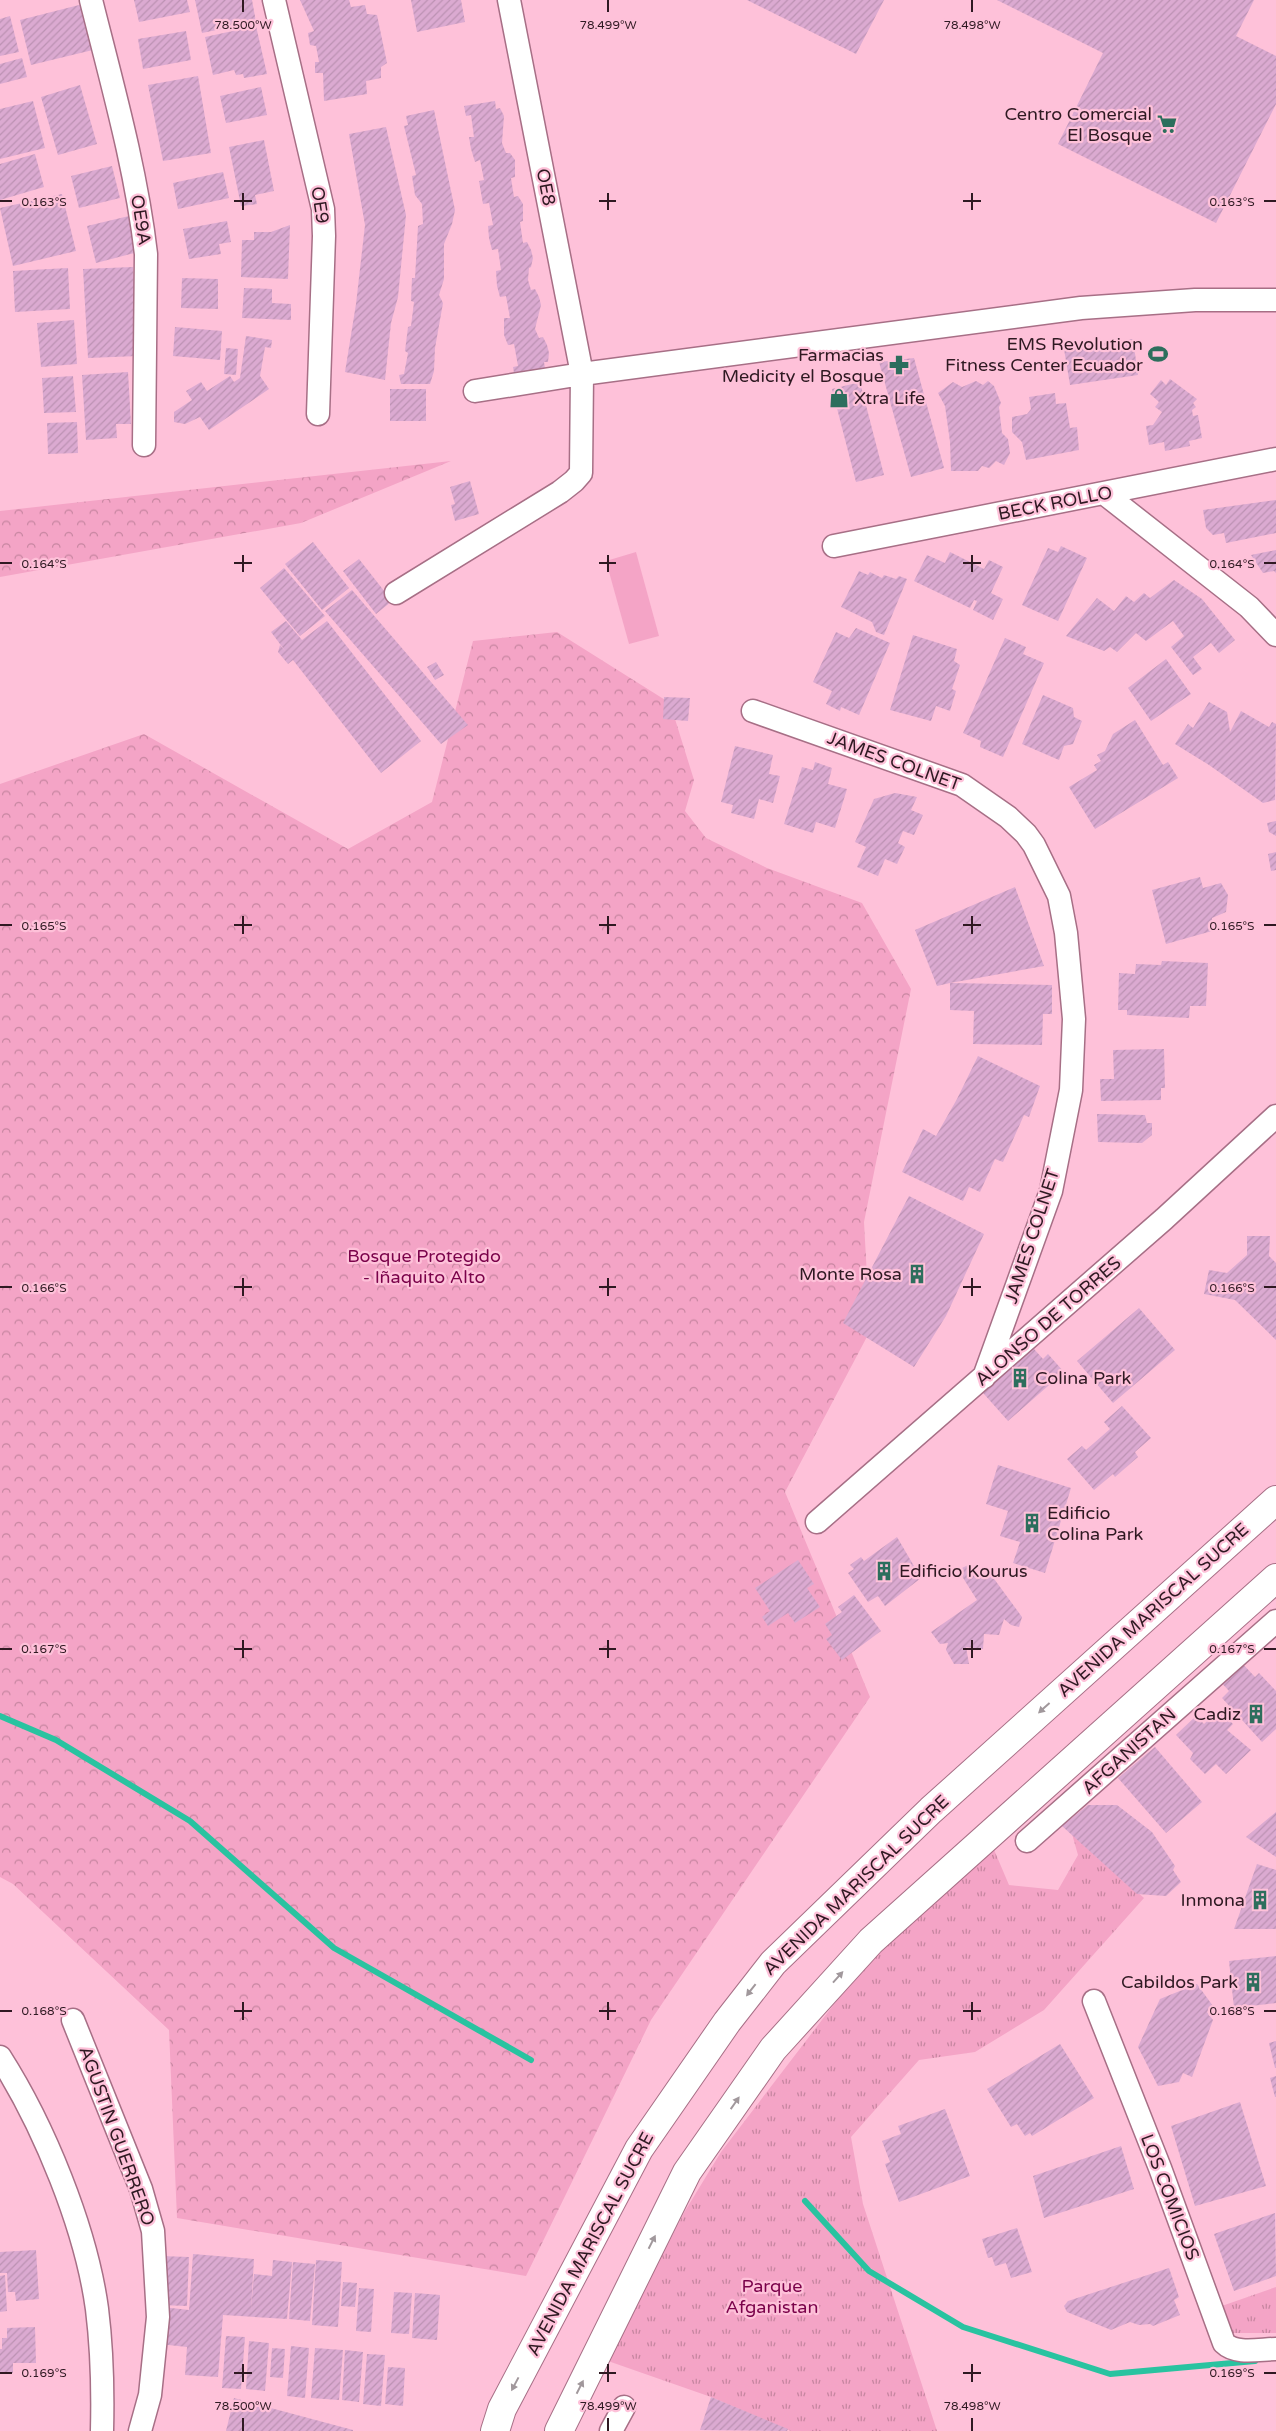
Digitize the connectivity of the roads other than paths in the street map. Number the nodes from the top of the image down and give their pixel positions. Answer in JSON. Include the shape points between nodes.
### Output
{"nodes":[{"id":1,"x":91,"y":0,"type":"edge"},
{"id":2,"x":274,"y":0,"type":"edge"},
{"id":3,"x":509,"y":0,"type":"edge"},
{"id":4,"x":1276,"y":300,"type":"edge"},
{"id":5,"x":582,"y":374,"type":"junction"},
{"id":6,"x":475,"y":391,"type":"dead end"},
{"id":7,"x":318,"y":414,"type":"dead end"},
{"id":8,"x":144,"y":445,"type":"dead end"},
{"id":9,"x":1276,"y":459,"type":"edge"},
{"id":10,"x":1105,"y":494,"type":"junction"},
{"id":11,"x":834,"y":546,"type":"dead end"},
{"id":12,"x":396,"y":593,"type":"dead end"},
{"id":13,"x":1276,"y":635,"type":"edge"},
{"id":14,"x":753,"y":711,"type":"dead end"},
{"id":15,"x":1276,"y":1116,"type":"edge"},
{"id":16,"x":984,"y":1377,"type":"junction"},
{"id":17,"x":1276,"y":1500,"type":"edge"},
{"id":18,"x":817,"y":1522,"type":"dead end"},
{"id":19,"x":1276,"y":1578,"type":"edge"},
{"id":20,"x":1276,"y":1621,"type":"edge"},
{"id":21,"x":1027,"y":1841,"type":"dead end"},
{"id":22,"x":1094,"y":2000,"type":"dead end"},
{"id":23,"x":73,"y":2020,"type":"dead end"},
{"id":24,"x":0,"y":2057,"type":"edge"},
{"id":25,"x":1276,"y":2349,"type":"edge"},
{"id":26,"x":624,"y":2407,"type":"dead end"},
{"id":27,"x":102,"y":2431,"type":"edge"},
{"id":28,"x":140,"y":2431,"type":"edge"},
{"id":29,"x":495,"y":2431,"type":"edge"},
{"id":30,"x":559,"y":2431,"type":"edge"},
{"id":31,"x":611,"y":2431,"type":"edge"}],
"edges":[{"from":1,"to":8,"type":"street","name":"OE9A","via":[[121,118],[146,254]]},
{"from":2,"to":7,"type":"street","name":"OE9","via":[[323,209]]},
{"from":3,"to":5,"type":"street","name":"OE8"},
{"from":4,"to":5,"type":"street","via":[[1195,300],[1081,308]]},
{"from":5,"to":6,"type":"street"},
{"from":5,"to":12,"type":"street","name":"OE8","via":[[581,473],[574,481]]},
{"from":9,"to":10,"type":"street","name":"BECK ROLLO"},
{"from":10,"to":11,"type":"street","name":"BECK ROLLO"},
{"from":10,"to":13,"type":"street","via":[[1249,607]]},
{"from":14,"to":16,"type":"street","name":"JAMES COLNET","via":[[962,785],[1008,817],[1026,834],[1059,896],[1073,1002],[1071,1090],[1051,1191]]},
{"from":15,"to":16,"type":"street","name":"ALONSO DE TORRES","via":[[1172,1213]]},
{"from":16,"to":18,"type":"street","name":"ALONSO DE TORRES"},
{"from":17,"to":29,"type":"main road","name":"AVENIDA MARISCAL SUCRE","one_way":true,"via":[[931,1810],[773,1962],[639,2148],[502,2409]]},
{"from":30,"to":19,"type":"main road","one_way":true,"via":[[687,2172],[773,2049],[871,1941]]},
{"from":20,"to":21,"type":"street","name":"AFGANISTAN"},
{"from":22,"to":25,"type":"street","name":"LOS COMICIOS","via":[[1224,2342],[1236,2350]]},
{"from":23,"to":28,"type":"street","name":"AGUSTIN GUERRERO","via":[[141,2189],[153,2231],[158,2317],[150,2395]]},
{"from":24,"to":27,"type":"street","via":[[38,2126],[68,2199],[83,2250],[97,2308]]},
{"from":26,"to":31,"type":"street"}]}
